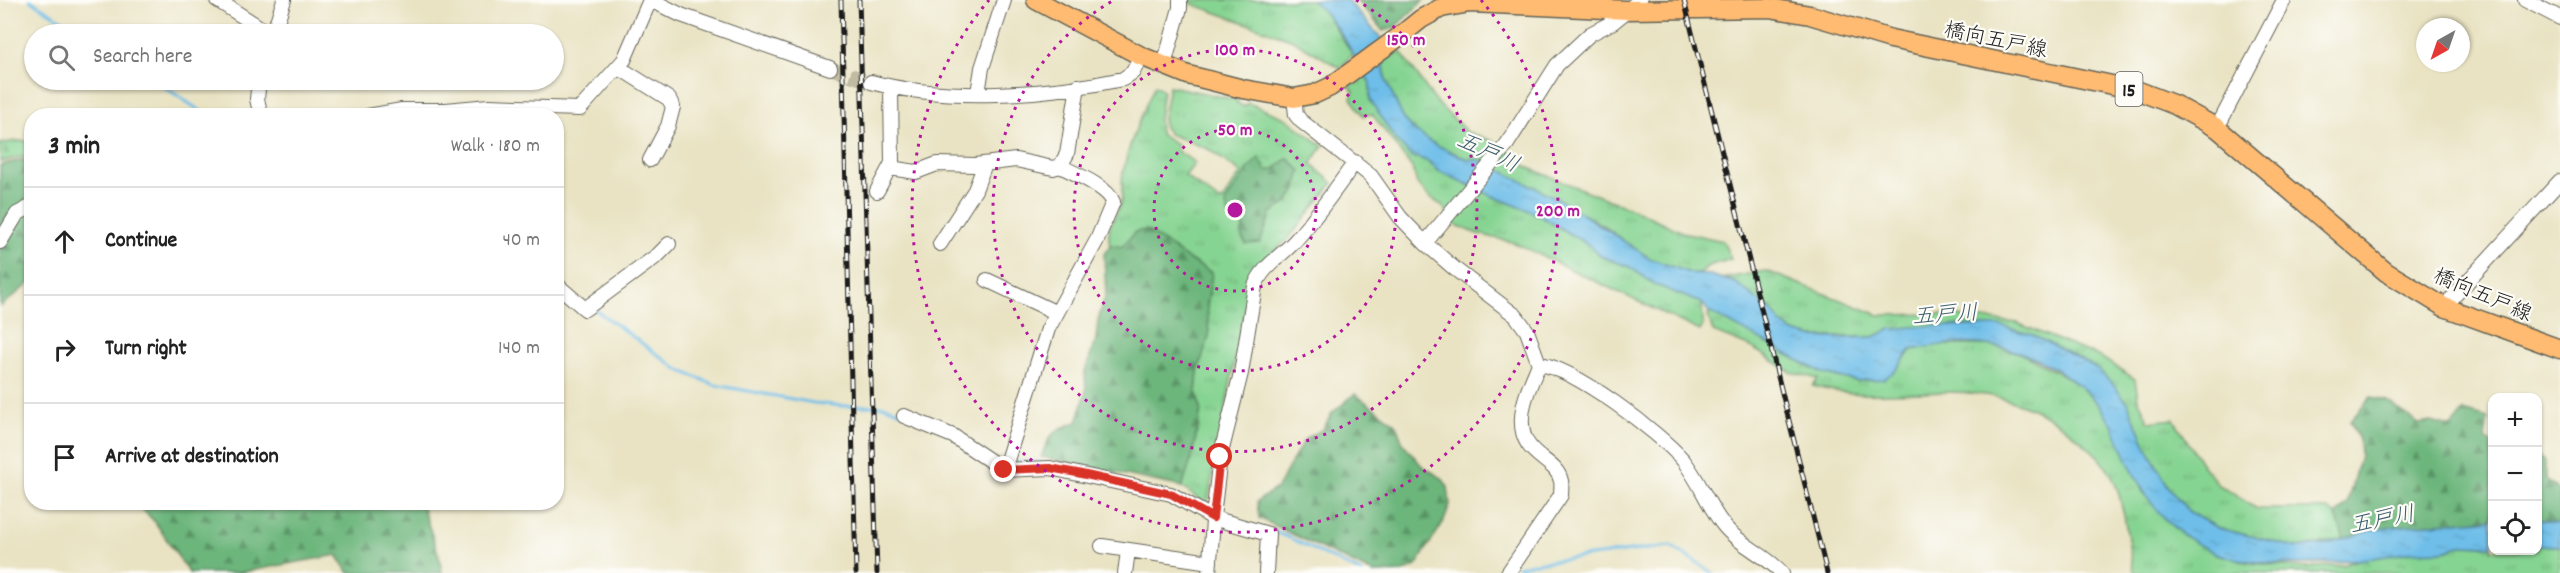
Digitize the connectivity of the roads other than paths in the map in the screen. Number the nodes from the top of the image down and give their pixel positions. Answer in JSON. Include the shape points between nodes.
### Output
{"nodes":[{"id":1,"x":217,"y":0,"type":"edge"},
{"id":2,"x":284,"y":0,"type":"edge"},
{"id":3,"x":650,"y":0,"type":"edge"},
{"id":4,"x":1004,"y":0,"type":"edge"},
{"id":5,"x":1036,"y":0,"type":"edge"},
{"id":6,"x":1180,"y":0,"type":"edge"},
{"id":7,"x":2284,"y":0,"type":"edge"},
{"id":8,"x":2525,"y":0,"type":"edge"},
{"id":9,"x":1771,"y":4,"type":"edge"},
{"id":10,"x":1634,"y":5,"type":"edge"},
{"id":11,"x":2560,"y":18,"type":"edge"},
{"id":12,"x":256,"y":24,"type":"edge"},
{"id":13,"x":276,"y":24,"type":"edge"},
{"id":14,"x":1141,"y":56,"type":"junction"},
{"id":15,"x":1164,"y":65,"type":"junction"},
{"id":16,"x":618,"y":67,"type":"junction"},
{"id":17,"x":830,"y":68,"type":"tunnel mouth"},
{"id":18,"x":871,"y":82,"type":"tunnel mouth"},
{"id":19,"x":1078,"y":86,"type":"junction"},
{"id":20,"x":891,"y":88,"type":"junction"},
{"id":21,"x":258,"y":90,"type":"edge"},
{"id":22,"x":978,"y":93,"type":"junction"},
{"id":23,"x":1294,"y":99,"type":"junction"},
{"id":24,"x":259,"y":108,"type":"edge"},
{"id":25,"x":509,"y":108,"type":"edge"},
{"id":26,"x":2217,"y":128,"type":"junction"},
{"id":27,"x":650,"y":160,"type":"dead end"},
{"id":28,"x":1355,"y":162,"type":"junction"},
{"id":29,"x":984,"y":164,"type":"junction"},
{"id":30,"x":1060,"y":166,"type":"junction"},
{"id":31,"x":890,"y":168,"type":"junction"},
{"id":32,"x":2560,"y":181,"type":"edge"},
{"id":33,"x":877,"y":191,"type":"dead end"},
{"id":34,"x":24,"y":210,"type":"edge"},
{"id":35,"x":0,"y":242,"type":"edge"},
{"id":36,"x":1425,"y":243,"type":"junction"},
{"id":37,"x":669,"y":244,"type":"dead end"},
{"id":38,"x":940,"y":244,"type":"dead end"},
{"id":39,"x":987,"y":280,"type":"dead end"},
{"id":40,"x":564,"y":291,"type":"edge"},
{"id":41,"x":2444,"y":307,"type":"junction"},
{"id":42,"x":1057,"y":313,"type":"junction"},
{"id":43,"x":2560,"y":350,"type":"edge"},
{"id":44,"x":1539,"y":364,"type":"junction"},
{"id":45,"x":904,"y":416,"type":"dead end"},
{"id":46,"x":1004,"y":470,"type":"junction"},
{"id":47,"x":1213,"y":518,"type":"junction"},
{"id":48,"x":1102,"y":546,"type":"dead end"},
{"id":49,"x":1128,"y":551,"type":"junction"},
{"id":50,"x":1210,"y":568,"type":"edge"},
{"id":51,"x":1125,"y":573,"type":"edge"},
{"id":52,"x":1266,"y":573,"type":"edge"},
{"id":53,"x":1508,"y":573,"type":"edge"},
{"id":54,"x":1782,"y":573,"type":"edge"}],
"edges":[{"from":1,"to":12,"type":"street"},
{"from":2,"to":13,"type":"street"},
{"from":3,"to":16,"type":"street"},
{"from":3,"to":17,"type":"street","via":[[681,15]]},
{"from":4,"to":22,"type":"street"},
{"from":5,"to":14,"type":"main road","name":"橋向五戸線","number":"15"},
{"from":6,"to":15,"type":"street"},
{"from":7,"to":26,"type":"street"},
{"from":8,"to":11,"type":"street"},
{"from":9,"to":10,"type":"main road","name":"橋向五戸線","number":"15"},
{"from":9,"to":26,"type":"main road","name":"橋向五戸線","number":"15","via":[[1891,39],[2136,90]]},
{"from":10,"to":23,"type":"main road","name":"橋向五戸線","number":"15","via":[[1470,3],[1441,8],[1340,80],[1315,94]]},
{"from":10,"to":36,"type":"street","via":[[1590,34],[1557,65],[1507,144]]},
{"from":14,"to":15,"type":"main road","name":"橋向五戸線","number":"15"},
{"from":14,"to":19,"type":"street","via":[[1133,72],[1123,79]]},
{"from":15,"to":23,"type":"main road","name":"橋向五戸線","number":"15","via":[[1244,90]]},
{"from":16,"to":25,"type":"street","via":[[580,109]]},
{"from":16,"to":27,"type":"street","via":[[669,99],[673,107]]},
{"from":18,"to":20,"type":"street"},
{"from":19,"to":22,"type":"street"},
{"from":19,"to":30,"type":"street","via":[[1067,154]]},
{"from":20,"to":22,"type":"street"},
{"from":20,"to":31,"type":"street"},
{"from":21,"to":24,"type":"street"},
{"from":23,"to":28,"type":"street","via":[[1301,121]]},
{"from":26,"to":41,"type":"main road","name":"橋向五戸線","number":"15","via":[[2363,254]]},
{"from":28,"to":36,"type":"street"},
{"from":28,"to":47,"type":"street","via":[[1322,209],[1259,275],[1220,457]]},
{"from":29,"to":30,"type":"street","via":[[1016,160]]},
{"from":29,"to":31,"type":"street","via":[[937,164],[916,172]]},
{"from":29,"to":38,"type":"street","via":[[975,190]]},
{"from":30,"to":42,"type":"street","via":[[1104,190],[1113,202],[1098,240]]},
{"from":31,"to":33,"type":"street"},
{"from":32,"to":41,"type":"street"},
{"from":34,"to":35,"type":"street","via":[[17,214]]},
{"from":36,"to":44,"type":"street","via":[[1516,316],[1527,331]]},
{"from":37,"to":40,"type":"street","via":[[585,309]]},
{"from":39,"to":42,"type":"street"},
{"from":41,"to":43,"type":"main road","name":"橋向五戸線","number":"15"},
{"from":42,"to":46,"type":"street","via":[[1039,356]]},
{"from":44,"to":53,"type":"street","via":[[1526,398],[1523,435],[1534,453],[1557,472],[1561,495]]},
{"from":44,"to":54,"type":"street","via":[[1569,374],[1653,433],[1683,460],[1723,525]]},
{"from":45,"to":46,"type":"street","via":[[953,436]]},
{"from":46,"to":47,"type":"street","via":[[1050,468],[1171,494]]},
{"from":47,"to":50,"type":"street"},
{"from":47,"to":52,"type":"street","via":[[1268,534]]},
{"from":48,"to":49,"type":"street"},
{"from":49,"to":50,"type":"street"},
{"from":49,"to":51,"type":"street"}]}
